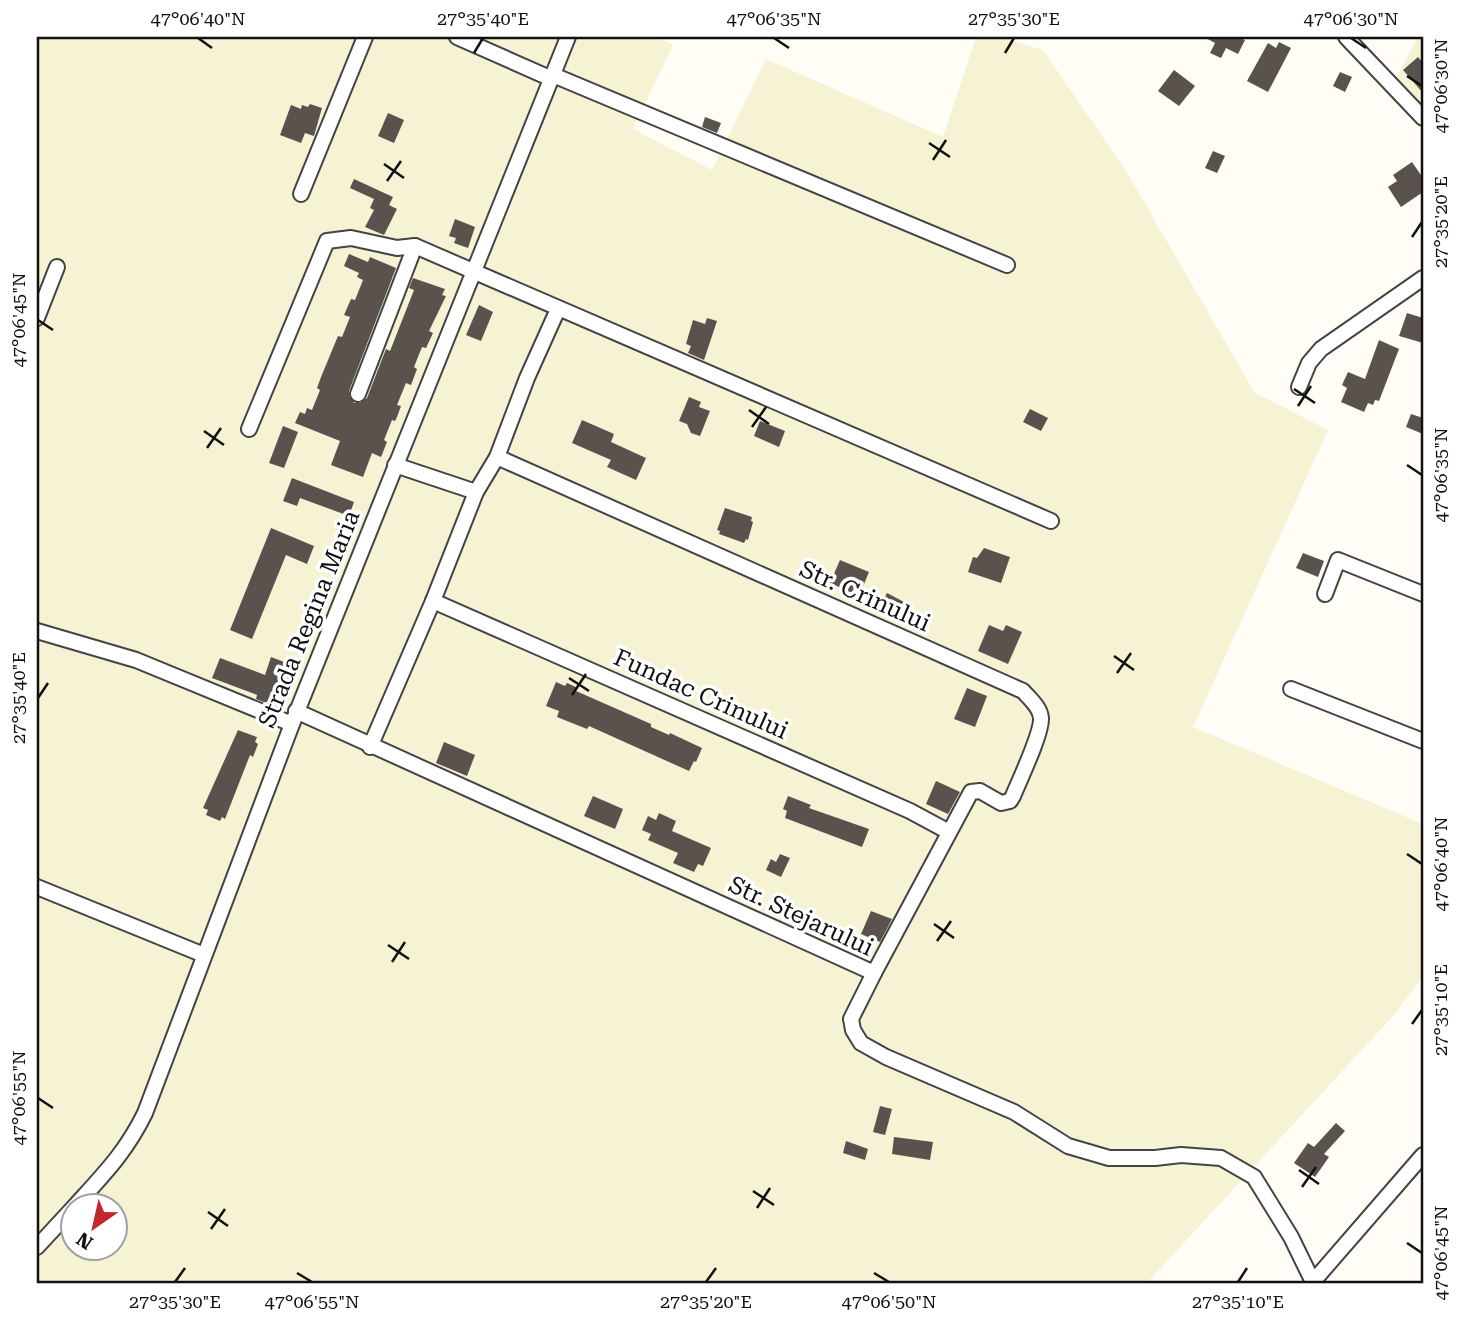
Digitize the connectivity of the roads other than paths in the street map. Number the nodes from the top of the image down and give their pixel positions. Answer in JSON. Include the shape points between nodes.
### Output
{"nodes":[{"id":1,"x":365,"y":37,"type":"edge"},
{"id":2,"x":457,"y":37,"type":"edge"},
{"id":3,"x":569,"y":37,"type":"edge"},
{"id":4,"x":1346,"y":37,"type":"edge"},
{"id":5,"x":553,"y":77,"type":"junction"},
{"id":6,"x":1423,"y":118,"type":"edge"},
{"id":7,"x":301,"y":194,"type":"dead end"},
{"id":8,"x":415,"y":246,"type":"junction"},
{"id":9,"x":1007,"y":265,"type":"dead end"},
{"id":10,"x":57,"y":267,"type":"dead end"},
{"id":11,"x":474,"y":271,"type":"junction"},
{"id":12,"x":1423,"y":278,"type":"edge"},
{"id":13,"x":558,"y":309,"type":"junction"},
{"id":14,"x":37,"y":318,"type":"edge"},
{"id":15,"x":1299,"y":387,"type":"dead end"},
{"id":16,"x":358,"y":394,"type":"dead end"},
{"id":17,"x":249,"y":429,"type":"dead end"},
{"id":18,"x":497,"y":457,"type":"junction"},
{"id":19,"x":395,"y":465,"type":"junction"},
{"id":20,"x":476,"y":492,"type":"junction"},
{"id":21,"x":1051,"y":521,"type":"dead end"},
{"id":22,"x":1325,"y":594,"type":"dead end"},
{"id":23,"x":1423,"y":594,"type":"edge"},
{"id":24,"x":433,"y":601,"type":"junction"},
{"id":25,"x":37,"y":631,"type":"edge"},
{"id":26,"x":1291,"y":689,"type":"dead end"},
{"id":27,"x":294,"y":717,"type":"junction"},
{"id":28,"x":1423,"y":741,"type":"edge"},
{"id":29,"x":370,"y":747,"type":"junction"},
{"id":30,"x":948,"y":832,"type":"junction"},
{"id":31,"x":37,"y":887,"type":"edge"},
{"id":32,"x":204,"y":955,"type":"junction"},
{"id":33,"x":874,"y":973,"type":"junction"},
{"id":34,"x":1423,"y":1155,"type":"edge"},
{"id":35,"x":87,"y":1192,"type":"edge"},
{"id":36,"x":60,"y":1222,"type":"edge"},
{"id":37,"x":37,"y":1247,"type":"edge"},
{"id":38,"x":1312,"y":1283,"type":"edge"}],
"edges":[{"from":1,"to":7,"type":"street"},
{"from":2,"to":5,"type":"street"},
{"from":3,"to":5,"type":"street","name":"Strada Regina Maria"},
{"from":4,"to":6,"type":"street"},
{"from":5,"to":9,"type":"street"},
{"from":5,"to":11,"type":"street","name":"Strada Regina Maria"},
{"from":8,"to":11,"type":"street"},
{"from":8,"to":16,"type":"street"},
{"from":8,"to":17,"type":"street","via":[[397,248],[351,238],[327,242]]},
{"from":10,"to":14,"type":"street"},
{"from":11,"to":13,"type":"street"},
{"from":11,"to":19,"type":"street","name":"Strada Regina Maria"},
{"from":12,"to":15,"type":"street","via":[[1321,349]]},
{"from":13,"to":18,"type":"street"},
{"from":13,"to":21,"type":"street"},
{"from":18,"to":20,"type":"street"},
{"from":18,"to":30,"type":"street","name":"Str. Crinului","via":[[1023,691],[1041,719],[1013,796],[1001,803],[980,791],[971,792]]},
{"from":19,"to":20,"type":"street"},
{"from":19,"to":27,"type":"street","name":"Strada Regina Maria"},
{"from":20,"to":24,"type":"street"},
{"from":22,"to":23,"type":"street","via":[[1338,560]]},
{"from":24,"to":29,"type":"street"},
{"from":24,"to":30,"type":"street","name":"Fundac Crinului","via":[[910,811]]},
{"from":25,"to":27,"type":"street","name":"Str. Stejarului","via":[[136,660]]},
{"from":26,"to":28,"type":"street"},
{"from":27,"to":29,"type":"street","name":"Str. Stejarului"},
{"from":27,"to":32,"type":"street","name":"Strada Regina Maria"},
{"from":29,"to":33,"type":"street","name":"Str. Stejarului"},
{"from":30,"to":33,"type":"street"},
{"from":31,"to":32,"type":"street"},
{"from":32,"to":35,"type":"street","name":"Strada Regina Maria","via":[[134,1137]]},
{"from":33,"to":38,"type":"street","name":"Str. Stejarului","via":[[851,1019],[861,1043],[1014,1112],[1068,1146],[1109,1158],[1221,1158],[1254,1177],[1291,1237]]},
{"from":34,"to":38,"type":"street"},
{"from":36,"to":37,"type":"street","name":"Strada Regina Maria"}]}
